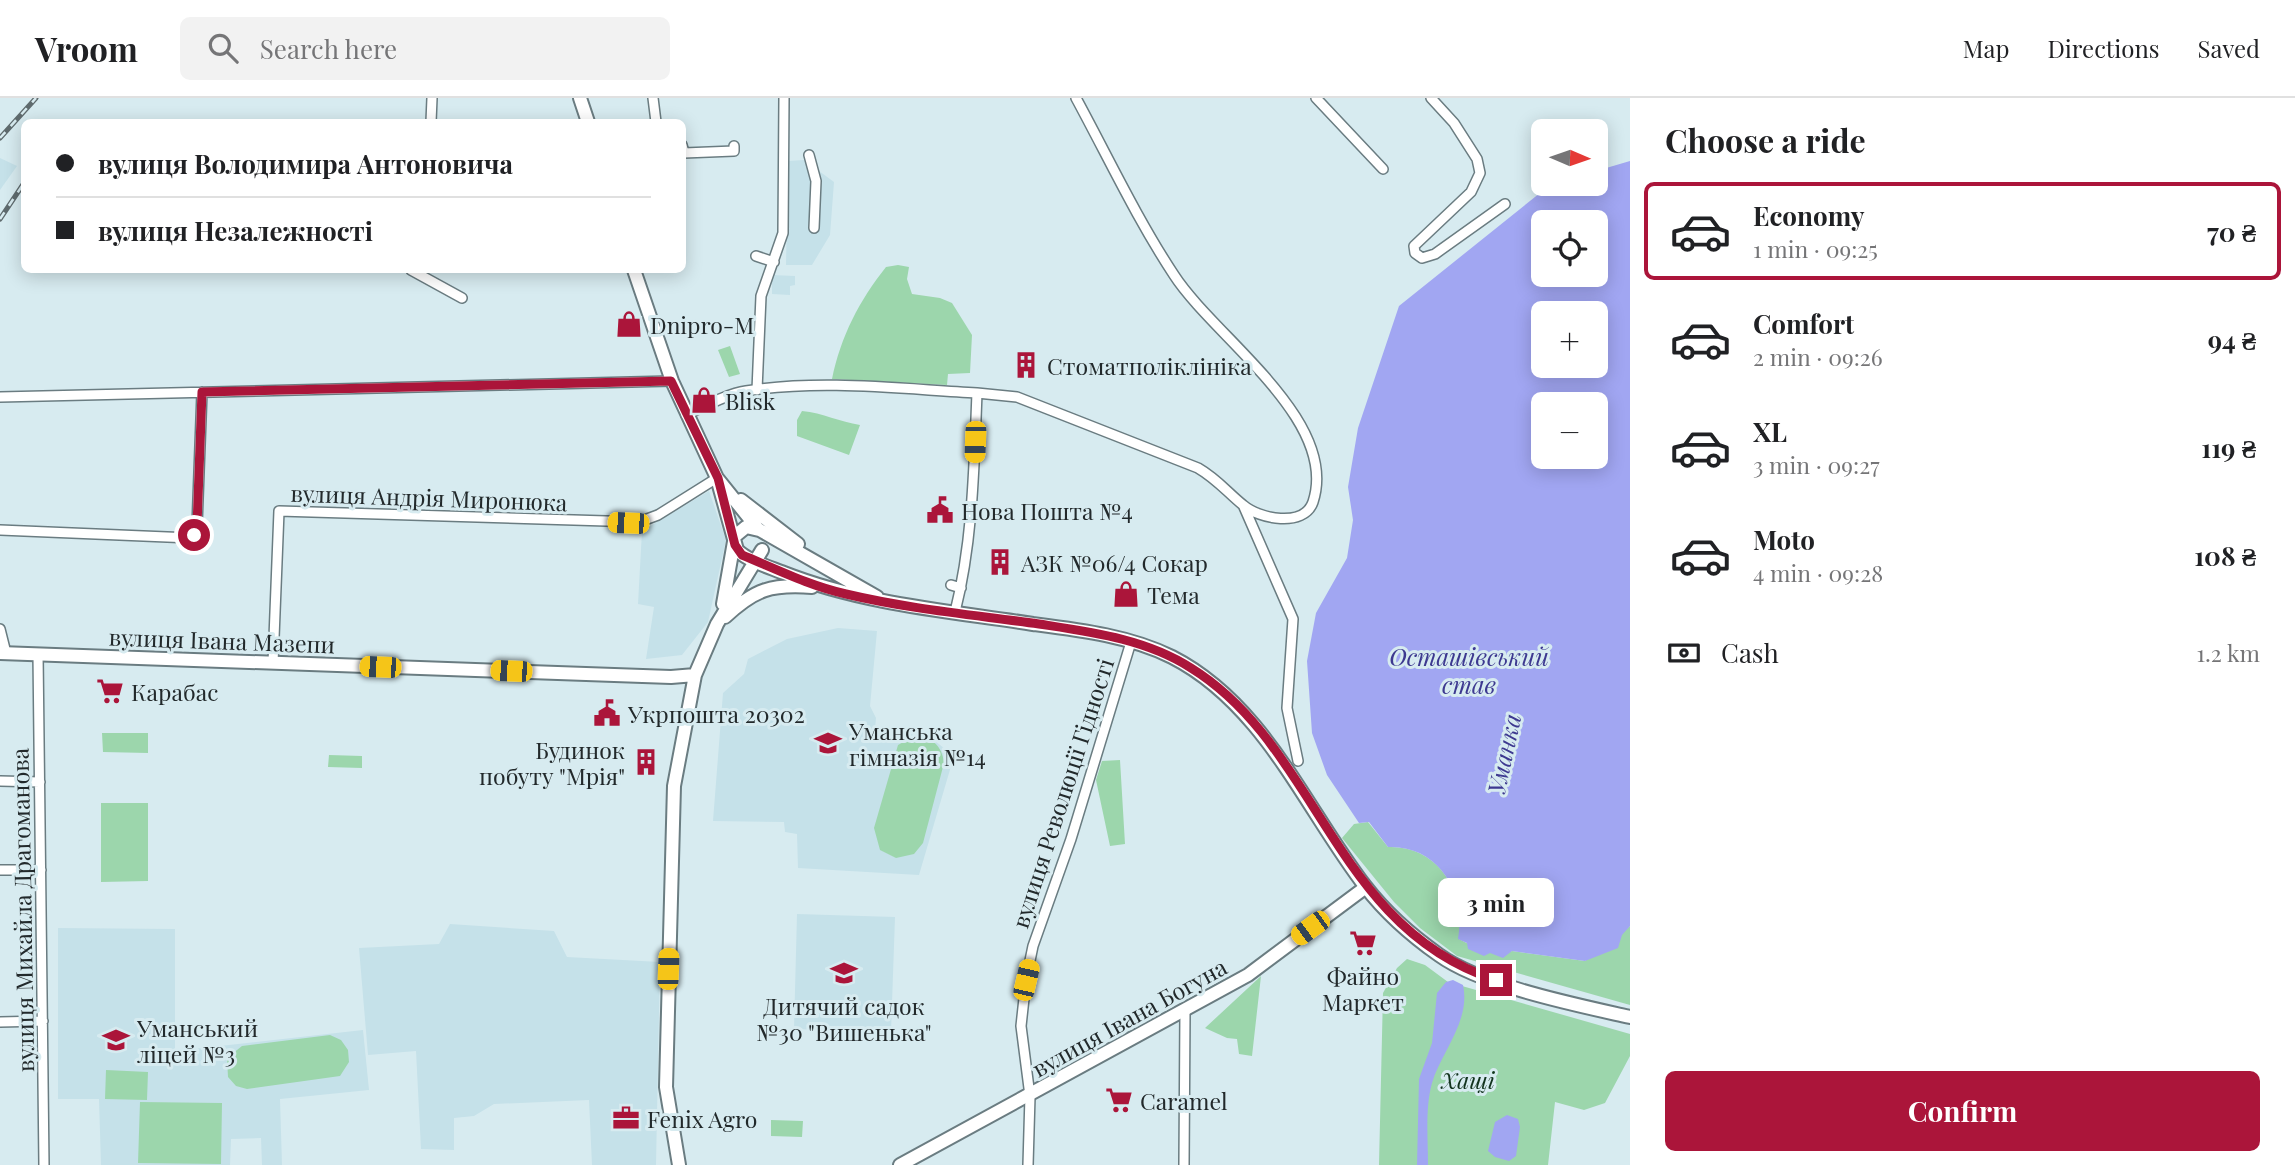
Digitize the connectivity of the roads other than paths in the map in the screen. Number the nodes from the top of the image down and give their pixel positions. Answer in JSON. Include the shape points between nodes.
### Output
{"nodes":[{"id":1,"x":432,"y":98,"type":"edge"},
{"id":2,"x":580,"y":98,"type":"edge"},
{"id":3,"x":653,"y":98,"type":"edge"},
{"id":4,"x":784,"y":98,"type":"edge"},
{"id":5,"x":1076,"y":98,"type":"edge"},
{"id":6,"x":1316,"y":98,"type":"edge"},
{"id":7,"x":1431,"y":98,"type":"edge"},
{"id":8,"x":430,"y":119,"type":"edge"},
{"id":9,"x":587,"y":119,"type":"edge"},
{"id":10,"x":656,"y":119,"type":"edge"},
{"id":11,"x":734,"y":146,"type":"dead end"},
{"id":12,"x":686,"y":153,"type":"edge"},
{"id":13,"x":809,"y":155,"type":"dead end"},
{"id":14,"x":1383,"y":169,"type":"dead end"},
{"id":15,"x":1505,"y":204,"type":"dead end"},
{"id":16,"x":814,"y":228,"type":"dead end"},
{"id":17,"x":756,"y":256,"type":"dead end"},
{"id":18,"x":774,"y":262,"type":"junction"},
{"id":19,"x":416,"y":273,"type":"edge"},
{"id":20,"x":635,"y":273,"type":"edge"},
{"id":21,"x":462,"y":298,"type":"dead end"},
{"id":22,"x":671,"y":381,"type":"junction"},
{"id":23,"x":757,"y":390,"type":"junction"},
{"id":24,"x":202,"y":392,"type":"junction"},
{"id":25,"x":977,"y":393,"type":"junction"},
{"id":26,"x":0,"y":397,"type":"edge"},
{"id":27,"x":686,"y":415,"type":"junction"},
{"id":28,"x":718,"y":478,"type":"junction"},
{"id":29,"x":1243,"y":505,"type":"junction"},
{"id":30,"x":758,"y":529,"type":"junction"},
{"id":31,"x":0,"y":530,"type":"edge"},
{"id":32,"x":734,"y":541,"type":"junction"},
{"id":33,"x":754,"y":556,"type":"junction"},
{"id":34,"x":822,"y":564,"type":"junction"},
{"id":35,"x":823,"y":588,"type":"junction"},
{"id":36,"x":883,"y":601,"type":"junction"},
{"id":37,"x":955,"y":612,"type":"junction"},
{"id":38,"x":717,"y":624,"type":"junction"},
{"id":39,"x":0,"y":629,"type":"edge"},
{"id":40,"x":1131,"y":642,"type":"junction"},
{"id":41,"x":3,"y":653,"type":"edge"},
{"id":42,"x":38,"y":654,"type":"junction"},
{"id":43,"x":274,"y":663,"type":"junction"},
{"id":44,"x":695,"y":675,"type":"junction"},
{"id":45,"x":1298,"y":761,"type":"dead end"},
{"id":46,"x":0,"y":781,"type":"edge"},
{"id":47,"x":40,"y":782,"type":"junction"},
{"id":48,"x":0,"y":870,"type":"edge"},
{"id":49,"x":41,"y":870,"type":"junction"},
{"id":50,"x":1366,"y":887,"type":"junction"},
{"id":51,"x":1185,"y":1010,"type":"junction"},
{"id":52,"x":1630,"y":1017,"type":"edge"},
{"id":53,"x":43,"y":1021,"type":"junction"},
{"id":54,"x":0,"y":1022,"type":"edge"},
{"id":55,"x":1030,"y":1096,"type":"junction"},
{"id":56,"x":44,"y":1165,"type":"edge"},
{"id":57,"x":680,"y":1165,"type":"edge"},
{"id":58,"x":900,"y":1165,"type":"edge"},
{"id":59,"x":1028,"y":1165,"type":"edge"},
{"id":60,"x":1184,"y":1165,"type":"edge"}],
"edges":[{"from":1,"to":8,"type":"street"},
{"from":2,"to":9,"type":"main road"},
{"from":3,"to":10,"type":"street"},
{"from":4,"to":18,"type":"street","via":[[783,233]]},
{"from":5,"to":29,"type":"street","via":[[1174,276],[1278,395],[1312,447],[1315,486],[1306,513],[1291,519],[1254,512]]},
{"from":6,"to":14,"type":"street"},
{"from":7,"to":15,"type":"street","via":[[1454,123],[1477,159],[1480,173],[1472,192],[1414,246],[1415,253],[1422,258],[1435,254]]},
{"from":11,"to":12,"type":"street","via":[[734,151]]},
{"from":13,"to":16,"type":"street","via":[[816,181]]},
{"from":17,"to":18,"type":"street"},
{"from":18,"to":23,"type":"street","via":[[761,296]]},
{"from":19,"to":21,"type":"street"},
{"from":20,"to":22,"type":"main road"},
{"from":22,"to":24,"type":"street"},
{"from":22,"to":27,"type":"main road"},
{"from":23,"to":25,"type":"street","via":[[828,386]]},
{"from":23,"to":27,"type":"street","via":[[743,391]]},
{"from":24,"to":26,"type":"street"},
{"from":24,"to":31,"type":"street","via":[[197,526],[191,538]]},
{"from":25,"to":29,"type":"street","via":[[1017,397],[1198,468],[1217,479]]},
{"from":25,"to":37,"type":"street","via":[[971,504]]},
{"from":27,"to":28,"type":"main road"},
{"from":28,"to":30,"type":"main road"},
{"from":28,"to":32,"type":"main road"},
{"from":28,"to":34,"type":"main road"},
{"from":28,"to":43,"type":"street","name":"вулиця Андрія Миронюка","via":[[659,515],[639,522],[279,511]]},
{"from":29,"to":45,"type":"street","via":[[1293,620],[1287,708]]},
{"from":30,"to":32,"type":"main road","via":[[743,528]]},
{"from":30,"to":33,"type":"main road","via":[[764,538]]},
{"from":30,"to":34,"type":"main road"},
{"from":32,"to":33,"type":"main road","via":[[737,550]]},
{"from":32,"to":38,"type":"main road"},
{"from":33,"to":35,"type":"main road"},
{"from":33,"to":38,"type":"main road"},
{"from":34,"to":36,"type":"main road"},
{"from":35,"to":36,"type":"main road"},
{"from":35,"to":38,"type":"main road","via":[[766,588],[743,600]]},
{"from":36,"to":37,"type":"main road"},
{"from":37,"to":40,"type":"main road"},
{"from":38,"to":44,"type":"main road"},
{"from":39,"to":41,"type":"street"},
{"from":40,"to":50,"type":"main road","via":[[1190,667],[1231,700],[1275,753]]},
{"from":40,"to":55,"type":"street","name":"вулиця Революції Гідності","via":[[1033,946],[1021,1026]]},
{"from":41,"to":42,"type":"main road","name":"вулиця Івана Мазепи"},
{"from":42,"to":43,"type":"main road","name":"вулиця Івана Мазепи"},
{"from":42,"to":47,"type":"street","name":"вулиця Михайла Драгоманова"},
{"from":43,"to":44,"type":"main road","name":"вулиця Івана Мазепи"},
{"from":44,"to":57,"type":"main road","via":[[674,786],[670,859],[666,1087]]},
{"from":46,"to":47,"type":"street"},
{"from":47,"to":49,"type":"street","name":"вулиця Михайла Драгоманова"},
{"from":48,"to":49,"type":"street"},
{"from":49,"to":53,"type":"street","name":"вулиця Михайла Драгоманова"},
{"from":50,"to":51,"type":"main road","name":"вулиця Івана Богуна","via":[[1248,975]]},
{"from":50,"to":52,"type":"main road","via":[[1414,936],[1463,968],[1565,1002]]},
{"from":51,"to":55,"type":"main road","name":"вулиця Івана Богуна"},
{"from":51,"to":60,"type":"street"},
{"from":53,"to":54,"type":"street"},
{"from":53,"to":56,"type":"street","name":"вулиця Михайла Драгоманова"},
{"from":55,"to":58,"type":"main road","name":"вулиця Івана Богуна"},
{"from":55,"to":59,"type":"street","name":"вулиця Революції Гідності"}]}
